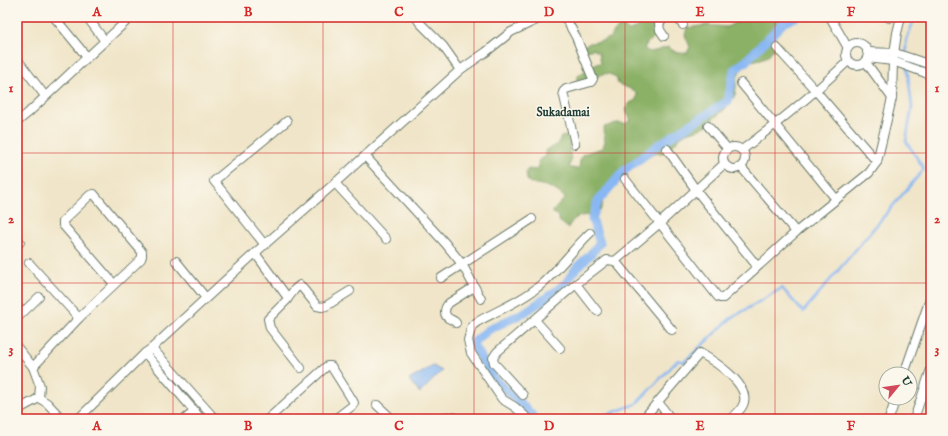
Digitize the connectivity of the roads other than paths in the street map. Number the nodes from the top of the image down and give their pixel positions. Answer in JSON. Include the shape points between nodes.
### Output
{"nodes":[{"id":1,"x":54,"y":17,"type":"edge"},
{"id":2,"x":87,"y":17,"type":"edge"},
{"id":3,"x":131,"y":17,"type":"edge"},
{"id":4,"x":416,"y":17,"type":"edge"},
{"id":5,"x":543,"y":17,"type":"edge"},
{"id":6,"x":565,"y":17,"type":"edge"},
{"id":7,"x":665,"y":17,"type":"edge"},
{"id":8,"x":677,"y":17,"type":"edge"},
{"id":9,"x":830,"y":17,"type":"edge"},
{"id":10,"x":901,"y":17,"type":"edge"},
{"id":11,"x":683,"y":25,"type":"dead end"},
{"id":12,"x":664,"y":36,"type":"dead end"},
{"id":13,"x":105,"y":41,"type":"junction"},
{"id":14,"x":777,"y":48,"type":"dead end"},
{"id":15,"x":848,"y":48,"type":"junction"},
{"id":16,"x":87,"y":57,"type":"junction"},
{"id":17,"x":867,"y":57,"type":"junction"},
{"id":18,"x":894,"y":57,"type":"junction"},
{"id":19,"x":17,"y":59,"type":"edge"},
{"id":20,"x":848,"y":61,"type":"junction"},
{"id":21,"x":931,"y":65,"type":"edge"},
{"id":22,"x":460,"y":70,"type":"junction"},
{"id":23,"x":931,"y":75,"type":"edge"},
{"id":24,"x":741,"y":83,"type":"dead end"},
{"id":25,"x":816,"y":91,"type":"junction"},
{"id":26,"x":46,"y":96,"type":"junction"},
{"id":27,"x":892,"y":98,"type":"junction"},
{"id":28,"x":287,"y":121,"type":"dead end"},
{"id":29,"x":17,"y":122,"type":"edge"},
{"id":30,"x":775,"y":125,"type":"junction"},
{"id":31,"x":708,"y":126,"type":"dead end"},
{"id":32,"x":576,"y":144,"type":"dead end"},
{"id":33,"x":726,"y":148,"type":"junction"},
{"id":34,"x":667,"y":149,"type":"dead end"},
{"id":35,"x":742,"y":150,"type":"junction"},
{"id":36,"x":365,"y":156,"type":"junction"},
{"id":37,"x":877,"y":162,"type":"junction"},
{"id":38,"x":724,"y":164,"type":"junction"},
{"id":39,"x":741,"y":167,"type":"junction"},
{"id":40,"x":625,"y":179,"type":"dead end"},
{"id":41,"x":335,"y":183,"type":"junction"},
{"id":42,"x":696,"y":190,"type":"junction"},
{"id":43,"x":836,"y":199,"type":"junction"},
{"id":44,"x":532,"y":219,"type":"dead end"},
{"id":45,"x":660,"y":223,"type":"junction"},
{"id":46,"x":796,"y":232,"type":"junction"},
{"id":47,"x":590,"y":233,"type":"dead end"},
{"id":48,"x":386,"y":239,"type":"dead end"},
{"id":49,"x":265,"y":245,"type":"junction"},
{"id":50,"x":255,"y":254,"type":"junction"},
{"id":51,"x":176,"y":261,"type":"dead end"},
{"id":52,"x":615,"y":261,"type":"junction"},
{"id":53,"x":29,"y":263,"type":"dead end"},
{"id":54,"x":462,"y":264,"type":"junction"},
{"id":55,"x":757,"y":266,"type":"junction"},
{"id":56,"x":441,"y":278,"type":"dead end"},
{"id":57,"x":114,"y":284,"type":"junction"},
{"id":58,"x":576,"y":284,"type":"junction"},
{"id":59,"x":474,"y":287,"type":"junction"},
{"id":60,"x":350,"y":291,"type":"dead end"},
{"id":61,"x":931,"y":296,"type":"edge"},
{"id":62,"x":39,"y":297,"type":"dead end"},
{"id":63,"x":206,"y":298,"type":"junction"},
{"id":64,"x":288,"y":298,"type":"junction"},
{"id":65,"x":481,"y":299,"type":"dead end"},
{"id":66,"x":597,"y":311,"type":"dead end"},
{"id":67,"x":17,"y":318,"type":"edge"},
{"id":68,"x":79,"y":318,"type":"junction"},
{"id":69,"x":535,"y":320,"type":"junction"},
{"id":70,"x":456,"y":323,"type":"dead end"},
{"id":71,"x":672,"y":330,"type":"dead end"},
{"id":72,"x":17,"y":347,"type":"edge"},
{"id":73,"x":560,"y":348,"type":"dead end"},
{"id":74,"x":148,"y":351,"type":"junction"},
{"id":75,"x":907,"y":366,"type":"edge"},
{"id":76,"x":33,"y":367,"type":"junction"},
{"id":77,"x":301,"y":368,"type":"dead end"},
{"id":78,"x":931,"y":368,"type":"edge"},
{"id":79,"x":192,"y":393,"type":"junction"},
{"id":80,"x":523,"y":395,"type":"dead end"},
{"id":81,"x":39,"y":398,"type":"junction"},
{"id":82,"x":185,"y":400,"type":"junction"},
{"id":83,"x":658,"y":402,"type":"junction"},
{"id":84,"x":377,"y":404,"type":"dead end"},
{"id":85,"x":893,"y":406,"type":"edge"},
{"id":86,"x":17,"y":410,"type":"edge"},
{"id":87,"x":195,"y":411,"type":"junction"},
{"id":88,"x":62,"y":419,"type":"edge"},
{"id":89,"x":78,"y":419,"type":"edge"},
{"id":90,"x":185,"y":419,"type":"edge"},
{"id":91,"x":201,"y":419,"type":"edge"},
{"id":92,"x":215,"y":419,"type":"edge"},
{"id":93,"x":268,"y":419,"type":"edge"},
{"id":94,"x":335,"y":419,"type":"edge"},
{"id":95,"x":392,"y":419,"type":"edge"},
{"id":96,"x":438,"y":419,"type":"edge"},
{"id":97,"x":460,"y":419,"type":"edge"},
{"id":98,"x":526,"y":419,"type":"edge"},
{"id":99,"x":643,"y":419,"type":"edge"},
{"id":100,"x":671,"y":419,"type":"edge"},
{"id":101,"x":731,"y":419,"type":"edge"},
{"id":102,"x":889,"y":419,"type":"edge"},
{"id":103,"x":914,"y":419,"type":"edge"}],
"edges":[{"from":1,"to":16,"type":"street"},
{"from":2,"to":13,"type":"street"},
{"from":3,"to":13,"type":"street"},
{"from":4,"to":22,"type":"street","via":[[443,46]]},
{"from":5,"to":22,"type":"street","via":[[511,32]]},
{"from":6,"to":32,"type":"street","via":[[593,79],[563,92]]},
{"from":7,"to":12,"type":"street","via":[[659,24]]},
{"from":8,"to":11,"type":"street"},
{"from":9,"to":15,"type":"street"},
{"from":10,"to":18,"type":"street"},
{"from":13,"to":16,"type":"street"},
{"from":14,"to":25,"type":"street"},
{"from":15,"to":17,"type":"street","via":[[858,44],[864,46]]},
{"from":15,"to":20,"type":"street"},
{"from":16,"to":26,"type":"street"},
{"from":17,"to":18,"type":"street"},
{"from":17,"to":20,"type":"street","via":[[862,64],[852,64]]},
{"from":17,"to":27,"type":"street"},
{"from":18,"to":21,"type":"street"},
{"from":18,"to":23,"type":"street"},
{"from":18,"to":27,"type":"street"},
{"from":19,"to":26,"type":"street"},
{"from":20,"to":25,"type":"street"},
{"from":22,"to":36,"type":"street"},
{"from":24,"to":30,"type":"street"},
{"from":25,"to":30,"type":"street"},
{"from":25,"to":37,"type":"street"},
{"from":26,"to":29,"type":"street"},
{"from":27,"to":37,"type":"street"},
{"from":28,"to":49,"type":"street","via":[[214,181]]},
{"from":30,"to":35,"type":"street"},
{"from":30,"to":43,"type":"street"},
{"from":31,"to":33,"type":"street"},
{"from":33,"to":35,"type":"street","via":[[732,146]]},
{"from":33,"to":38,"type":"street","via":[[722,157]]},
{"from":34,"to":42,"type":"street"},
{"from":35,"to":39,"type":"street","via":[[745,160]]},
{"from":36,"to":41,"type":"street"},
{"from":36,"to":54,"type":"street","via":[[445,242]]},
{"from":37,"to":43,"type":"street","via":[[869,174]]},
{"from":38,"to":39,"type":"street","via":[[733,169]]},
{"from":38,"to":42,"type":"street"},
{"from":39,"to":46,"type":"street"},
{"from":40,"to":45,"type":"street"},
{"from":41,"to":48,"type":"street"},
{"from":41,"to":49,"type":"street"},
{"from":42,"to":45,"type":"street"},
{"from":42,"to":55,"type":"street"},
{"from":43,"to":46,"type":"street"},
{"from":44,"to":54,"type":"street"},
{"from":45,"to":52,"type":"street"},
{"from":45,"to":55,"type":"street","via":[[720,298]]},
{"from":46,"to":55,"type":"street"},
{"from":47,"to":98,"type":"street","via":[[537,288],[474,324],[470,329],[468,340],[471,353],[502,399],[515,407]]},
{"from":49,"to":50,"type":"street"},
{"from":50,"to":63,"type":"street"},
{"from":50,"to":64,"type":"street"},
{"from":51,"to":63,"type":"street"},
{"from":52,"to":58,"type":"street","via":[[607,260]]},
{"from":52,"to":71,"type":"street"},
{"from":53,"to":68,"type":"street"},
{"from":54,"to":56,"type":"street"},
{"from":54,"to":59,"type":"street"},
{"from":57,"to":57,"type":"street","via":[[62,225],[63,221],[92,194],[142,252],[140,259]]},
{"from":57,"to":68,"type":"street"},
{"from":58,"to":66,"type":"street"},
{"from":58,"to":69,"type":"street"},
{"from":59,"to":65,"type":"street"},
{"from":59,"to":70,"type":"street","via":[[446,306],[446,315]]},
{"from":60,"to":64,"type":"street","via":[[322,307],[317,306],[300,286]]},
{"from":61,"to":75,"type":"street"},
{"from":62,"to":67,"type":"street"},
{"from":63,"to":74,"type":"street"},
{"from":64,"to":77,"type":"street","via":[[268,322]]},
{"from":68,"to":76,"type":"street"},
{"from":69,"to":73,"type":"street"},
{"from":69,"to":80,"type":"street","via":[[493,358]]},
{"from":72,"to":76,"type":"street"},
{"from":74,"to":79,"type":"street"},
{"from":74,"to":82,"type":"street"},
{"from":74,"to":89,"type":"street"},
{"from":76,"to":81,"type":"street","via":[[40,386]]},
{"from":78,"to":103,"type":"street"},
{"from":79,"to":82,"type":"street"},
{"from":79,"to":92,"type":"street"},
{"from":81,"to":86,"type":"street"},
{"from":81,"to":88,"type":"street"},
{"from":82,"to":87,"type":"street"},
{"from":83,"to":99,"type":"street"},
{"from":83,"to":100,"type":"street"},
{"from":83,"to":101,"type":"street","via":[[700,353],[725,369],[737,381],[743,392],[743,406]]},
{"from":84,"to":95,"type":"street"},
{"from":85,"to":102,"type":"street"},
{"from":87,"to":90,"type":"street"},
{"from":87,"to":91,"type":"street"},
{"from":93,"to":94,"type":"street","via":[[330,366],[354,401],[352,406]]},
{"from":96,"to":97,"type":"street"}]}
